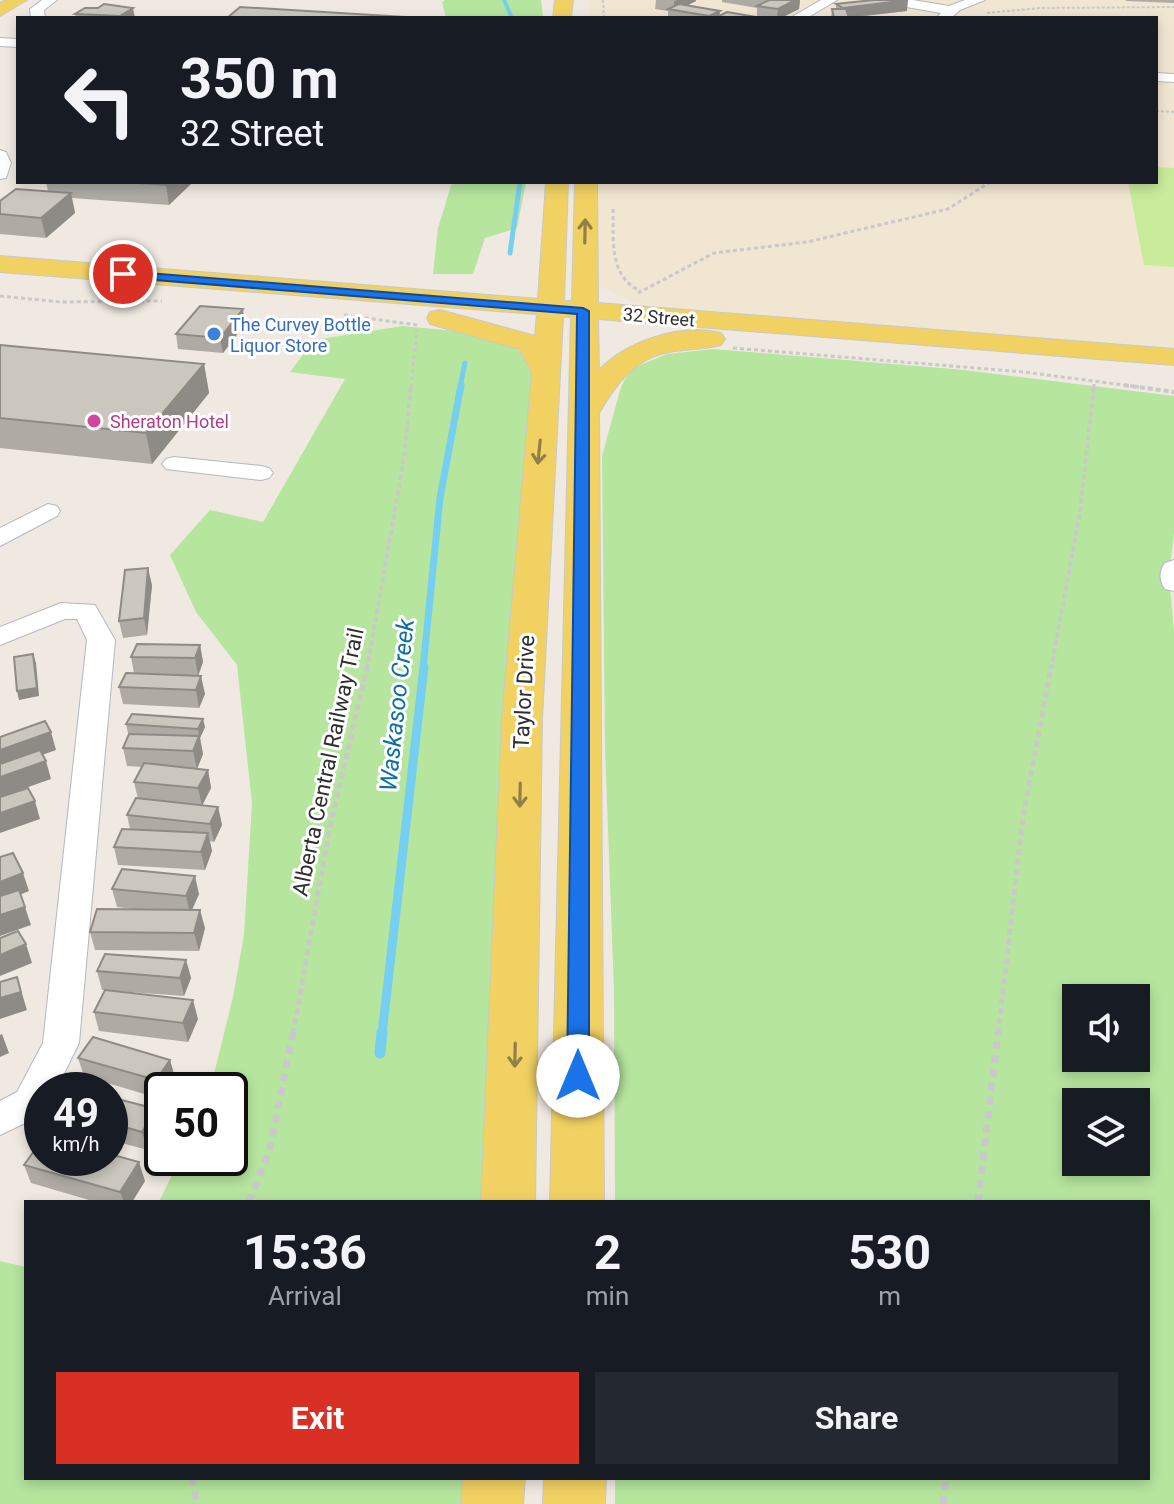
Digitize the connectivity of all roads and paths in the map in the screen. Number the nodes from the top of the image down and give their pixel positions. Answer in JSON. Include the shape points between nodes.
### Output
{"nodes":[{"id":1,"x":18,"y":0,"type":"edge"},
{"id":2,"x":51,"y":0,"type":"edge"},
{"id":3,"x":831,"y":0,"type":"edge"},
{"id":4,"x":889,"y":0,"type":"edge"},
{"id":5,"x":973,"y":4,"type":"edge"},
{"id":6,"x":1174,"y":7,"type":"edge"},
{"id":7,"x":0,"y":11,"type":"edge"},
{"id":8,"x":947,"y":14,"type":"edge"},
{"id":9,"x":38,"y":16,"type":"edge"},
{"id":10,"x":801,"y":16,"type":"edge"},
{"id":11,"x":0,"y":155,"type":"edge"},
{"id":12,"x":0,"y":174,"type":"edge"},
{"id":13,"x":557,"y":184,"type":"edge"},
{"id":14,"x":586,"y":184,"type":"edge"},
{"id":15,"x":987,"y":184,"type":"edge"},
{"id":16,"x":613,"y":196,"type":"dead end"},
{"id":17,"x":555,"y":223,"type":"junction"},
{"id":18,"x":0,"y":264,"type":"edge"},
{"id":19,"x":0,"y":273,"type":"edge"},
{"id":20,"x":584,"y":279,"type":"junction"},
{"id":21,"x":184,"y":280,"type":"junction"},
{"id":22,"x":0,"y":285,"type":"edge"},
{"id":23,"x":641,"y":292,"type":"junction"},
{"id":24,"x":0,"y":296,"type":"edge"},
{"id":25,"x":631,"y":297,"type":"dead end"},
{"id":26,"x":122,"y":301,"type":"dead end"},
{"id":27,"x":419,"y":312,"type":"junction"},
{"id":28,"x":551,"y":316,"type":"junction"},
{"id":29,"x":583,"y":318,"type":"junction"},
{"id":30,"x":727,"y":336,"type":"junction"},
{"id":31,"x":1174,"y":357,"type":"edge"},
{"id":32,"x":547,"y":374,"type":"junction"},
{"id":33,"x":1174,"y":376,"type":"edge"},
{"id":34,"x":1094,"y":384,"type":"junction"},
{"id":35,"x":1174,"y":392,"type":"edge"},
{"id":36,"x":583,"y":415,"type":"junction"},
{"id":37,"x":174,"y":464,"type":"dead end"},
{"id":38,"x":261,"y":473,"type":"dead end"},
{"id":39,"x":48,"y":511,"type":"dead end"},
{"id":40,"x":0,"y":538,"type":"edge"},
{"id":41,"x":1174,"y":568,"type":"edge"},
{"id":42,"x":1174,"y":583,"type":"edge"},
{"id":43,"x":0,"y":637,"type":"edge"},
{"id":44,"x":0,"y":1119,"type":"edge"},
{"id":45,"x":250,"y":1200,"type":"edge"},
{"id":46,"x":508,"y":1200,"type":"edge"},
{"id":47,"x":577,"y":1200,"type":"edge"},
{"id":48,"x":978,"y":1200,"type":"edge"},
{"id":49,"x":192,"y":1480,"type":"edge"},
{"id":50,"x":494,"y":1480,"type":"edge"},
{"id":51,"x":575,"y":1480,"type":"edge"},
{"id":52,"x":946,"y":1480,"type":"edge"},
{"id":53,"x":197,"y":1504,"type":"edge"},
{"id":54,"x":492,"y":1504,"type":"edge"},
{"id":55,"x":574,"y":1504,"type":"edge"},
{"id":56,"x":943,"y":1504,"type":"edge"}],
"edges":[{"from":1,"to":7,"type":"main road"},
{"from":2,"to":9,"type":"street","via":[[37,9]]},
{"from":3,"to":10,"type":"street"},
{"from":4,"to":8,"type":"street"},
{"from":5,"to":6,"type":"path"},
{"from":5,"to":8,"type":"street"},
{"from":11,"to":12,"type":"street"},
{"from":13,"to":17,"type":"main road","name":"Taylor Drive"},
{"from":20,"to":14,"type":"main road","one_way":true},
{"from":15,"to":23,"type":"path","via":[[948,209],[807,242],[714,253]]},
{"from":16,"to":23,"type":"path","via":[[617,273],[628,287]]},
{"from":17,"to":27,"type":"main road","via":[[523,272],[505,287]]},
{"from":17,"to":28,"type":"main road","name":"Taylor Drive"},
{"from":18,"to":21,"type":"main road","name":"32 Street"},
{"from":19,"to":21,"type":"main road"},
{"from":20,"to":29,"type":"main road"},
{"from":20,"to":30,"type":"main road"},
{"from":21,"to":27,"type":"main road","name":"32 Street"},
{"from":22,"to":27,"type":"main road","name":"32 Street"},
{"from":23,"to":25,"type":"path"},
{"from":24,"to":26,"type":"path"},
{"from":27,"to":28,"type":"main road","name":"32 Street"},
{"from":27,"to":32,"type":"main road","via":[[529,343]]},
{"from":27,"to":45,"type":"path","name":"Alberta Central Railway Trail","via":[[404,458],[371,652],[329,831],[278,1115]]},
{"from":28,"to":29,"type":"main road","name":"32 Street"},
{"from":28,"to":32,"type":"main road","name":"Taylor Drive"},
{"from":29,"to":30,"type":"main road","name":"32 Street"},
{"from":29,"to":36,"type":"main road"},
{"from":30,"to":31,"type":"main road","name":"32 Street"},
{"from":30,"to":33,"type":"main road","name":"32 Street"},
{"from":30,"to":34,"type":"path"},
{"from":30,"to":36,"type":"main road","via":[[666,343],[630,356],[601,381]]},
{"from":32,"to":46,"type":"main road","name":"Taylor Drive","one_way":true,"via":[[522,719]]},
{"from":34,"to":35,"type":"path"},
{"from":34,"to":48,"type":"path","via":[[1080,513],[1023,817]]},
{"from":36,"to":47,"type":"main road"},
{"from":37,"to":38,"type":"street"},
{"from":39,"to":40,"type":"street"},
{"from":41,"to":42,"type":"street"},
{"from":43,"to":44,"type":"street","via":[[61,611],[86,611],[101,640],[61,1043],[30,1103]]},
{"from":49,"to":53,"type":"path"},
{"from":50,"to":54,"type":"main road"},
{"from":51,"to":55,"type":"main road"},
{"from":52,"to":56,"type":"path"}]}
